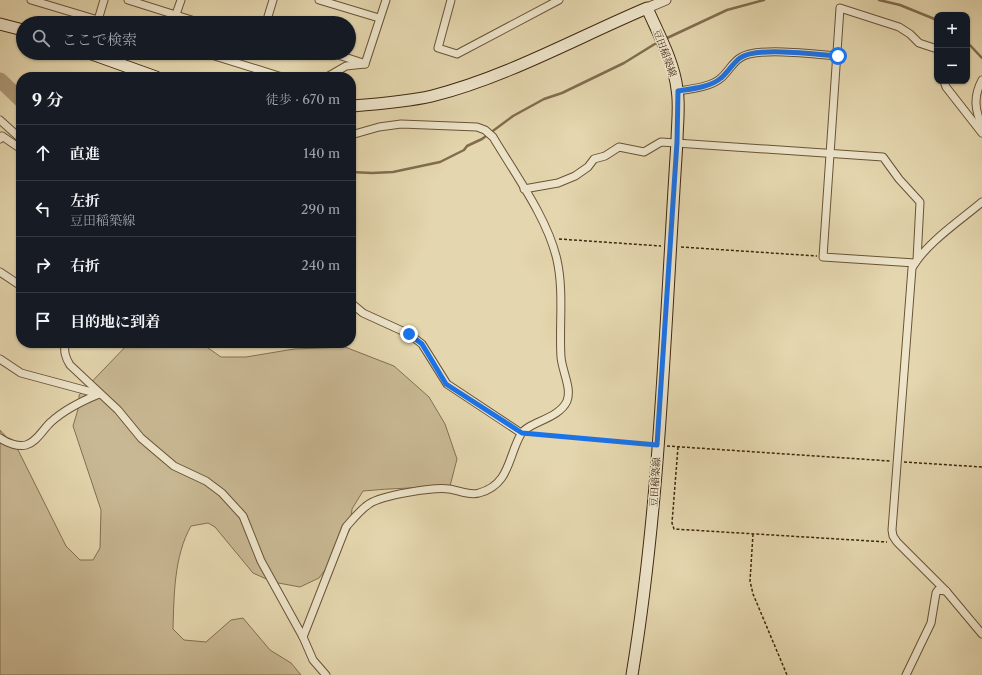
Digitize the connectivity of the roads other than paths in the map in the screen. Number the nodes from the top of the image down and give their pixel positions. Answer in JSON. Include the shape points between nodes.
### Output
{"nodes":[{"id":1,"x":31,"y":0,"type":"edge"},
{"id":2,"x":104,"y":0,"type":"edge"},
{"id":3,"x":128,"y":0,"type":"edge"},
{"id":4,"x":181,"y":0,"type":"edge"},
{"id":5,"x":273,"y":0,"type":"edge"},
{"id":6,"x":319,"y":0,"type":"edge"},
{"id":7,"x":386,"y":0,"type":"edge"},
{"id":8,"x":451,"y":0,"type":"edge"},
{"id":9,"x":559,"y":0,"type":"edge"},
{"id":10,"x":666,"y":0,"type":"edge"},
{"id":11,"x":647,"y":8,"type":"junction"},
{"id":12,"x":176,"y":15,"type":"junction"},
{"id":13,"x":85,"y":16,"type":"edge"},
{"id":14,"x":99,"y":16,"type":"edge"},
{"id":15,"x":179,"y":16,"type":"edge"},
{"id":16,"x":268,"y":16,"type":"edge"},
{"id":17,"x":379,"y":18,"type":"junction"},
{"id":18,"x":0,"y":24,"type":"edge"},
{"id":19,"x":16,"y":28,"type":"edge"},
{"id":20,"x":934,"y":48,"type":"edge"},
{"id":21,"x":838,"y":56,"type":"junction"},
{"id":22,"x":109,"y":60,"type":"edge"},
{"id":23,"x":227,"y":60,"type":"edge"},
{"id":24,"x":353,"y":60,"type":"edge"},
{"id":25,"x":365,"y":64,"type":"junction"},
{"id":26,"x":142,"y":72,"type":"edge"},
{"id":27,"x":266,"y":72,"type":"edge"},
{"id":28,"x":336,"y":72,"type":"edge"},
{"id":29,"x":982,"y":80,"type":"edge"},
{"id":30,"x":945,"y":84,"type":"edge"},
{"id":31,"x":678,"y":90,"type":"junction"},
{"id":32,"x":356,"y":106,"type":"edge"},
{"id":33,"x":0,"y":120,"type":"edge"},
{"id":34,"x":982,"y":126,"type":"edge"},
{"id":35,"x":356,"y":133,"type":"edge"},
{"id":36,"x":982,"y":133,"type":"edge"},
{"id":37,"x":16,"y":134,"type":"edge"},
{"id":38,"x":0,"y":139,"type":"edge"},
{"id":39,"x":677,"y":142,"type":"junction"},
{"id":40,"x":16,"y":146,"type":"edge"},
{"id":41,"x":831,"y":153,"type":"junction"},
{"id":42,"x":524,"y":189,"type":"junction"},
{"id":43,"x":982,"y":202,"type":"edge"},
{"id":44,"x":916,"y":262,"type":"junction"},
{"id":45,"x":0,"y":272,"type":"edge"},
{"id":46,"x":16,"y":283,"type":"edge"},
{"id":47,"x":356,"y":307,"type":"edge"},
{"id":48,"x":64,"y":348,"type":"edge"},
{"id":49,"x":0,"y":359,"type":"edge"},
{"id":50,"x":99,"y":394,"type":"junction"},
{"id":51,"x":522,"y":433,"type":"junction"},
{"id":52,"x":0,"y":438,"type":"edge"},
{"id":53,"x":946,"y":591,"type":"junction"},
{"id":54,"x":982,"y":634,"type":"edge"},
{"id":55,"x":303,"y":637,"type":"junction"},
{"id":56,"x":326,"y":675,"type":"edge"},
{"id":57,"x":632,"y":675,"type":"edge"},
{"id":58,"x":906,"y":675,"type":"edge"}],
"edges":[{"from":1,"to":13,"type":"street"},
{"from":2,"to":14,"type":"street"},
{"from":3,"to":12,"type":"street"},
{"from":4,"to":12,"type":"street"},
{"from":5,"to":16,"type":"street"},
{"from":6,"to":17,"type":"street"},
{"from":7,"to":17,"type":"street"},
{"from":8,"to":9,"type":"street","via":[[438,48],[457,54]]},
{"from":10,"to":11,"type":"street"},
{"from":11,"to":31,"type":"main road","name":"豆田稲築線"},
{"from":11,"to":32,"type":"main road","via":[[482,80],[432,96]]},
{"from":12,"to":15,"type":"street"},
{"from":17,"to":25,"type":"street"},
{"from":18,"to":19,"type":"main road"},
{"from":20,"to":21,"type":"street","via":[[918,43],[899,27],[840,8]]},
{"from":21,"to":31,"type":"street","via":[[755,53],[741,57],[716,81]]},
{"from":21,"to":41,"type":"street"},
{"from":22,"to":26,"type":"main road"},
{"from":23,"to":27,"type":"street"},
{"from":24,"to":25,"type":"street"},
{"from":25,"to":28,"type":"street","via":[[346,66]]},
{"from":29,"to":34,"type":"street","via":[[976,96],[976,112]]},
{"from":30,"to":36,"type":"street"},
{"from":31,"to":39,"type":"main road","name":"豆田稲築線"},
{"from":33,"to":37,"type":"street"},
{"from":35,"to":42,"type":"street","via":[[379,126],[401,124],[477,127],[493,137]]},
{"from":38,"to":40,"type":"street","via":[[2,136]]},
{"from":39,"to":41,"type":"street"},
{"from":39,"to":42,"type":"street","via":[[661,142],[644,152],[619,147],[605,156],[594,159],[575,176],[558,183]]},
{"from":39,"to":57,"type":"main road","name":"豆田稲築線","via":[[645,592]]},
{"from":41,"to":44,"type":"street","via":[[883,157],[920,202]]},
{"from":41,"to":44,"type":"street","via":[[823,257]]},
{"from":42,"to":51,"type":"street","via":[[551,239],[557,262],[561,359],[569,394],[559,411]]},
{"from":43,"to":44,"type":"street","via":[[950,227]]},
{"from":44,"to":53,"type":"street","via":[[911,274],[892,530],[897,542]]},
{"from":45,"to":46,"type":"street"},
{"from":47,"to":51,"type":"street","via":[[363,313],[409,334],[422,344],[446,384]]},
{"from":48,"to":50,"type":"street","via":[[70,365]]},
{"from":49,"to":50,"type":"street","via":[[21,373]]},
{"from":50,"to":52,"type":"street","via":[[70,408],[27,445],[8,443]]},
{"from":50,"to":55,"type":"street","via":[[118,410],[141,438],[174,466],[206,481],[222,493],[243,516],[261,561]]},
{"from":51,"to":55,"type":"street","via":[[509,466],[491,488],[478,494],[436,488],[393,496],[370,503],[358,513],[346,527]]},
{"from":53,"to":54,"type":"street"},
{"from":53,"to":58,"type":"street","via":[[941,589],[936,593],[931,623]]},
{"from":55,"to":56,"type":"street","via":[[313,660]]}]}
